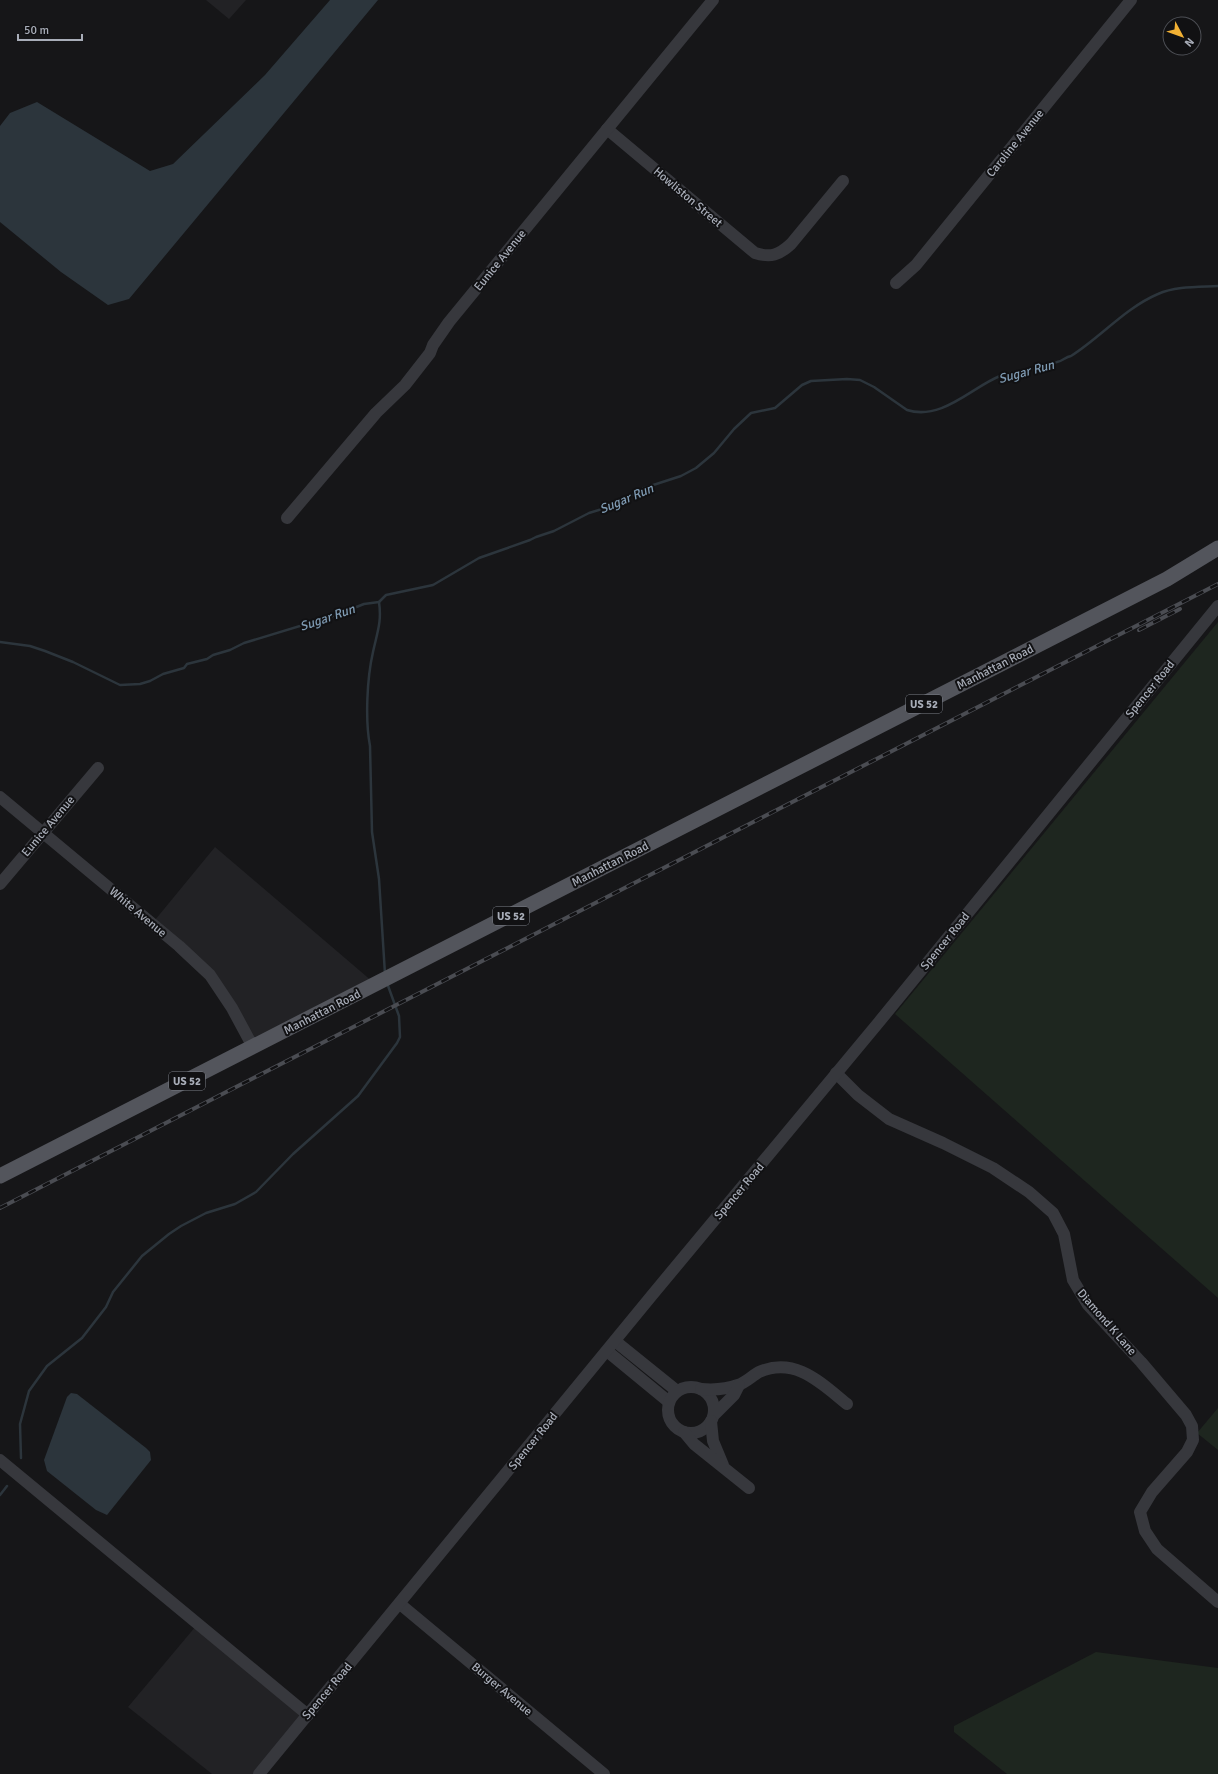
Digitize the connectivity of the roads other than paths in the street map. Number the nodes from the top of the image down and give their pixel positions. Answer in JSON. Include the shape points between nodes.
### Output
{"nodes":[{"id":1,"x":713,"y":0,"type":"edge"},
{"id":2,"x":1131,"y":0,"type":"edge"},
{"id":3,"x":607,"y":129,"type":"junction"},
{"id":4,"x":843,"y":181,"type":"dead end"},
{"id":5,"x":896,"y":283,"type":"dead end"},
{"id":6,"x":287,"y":518,"type":"dead end"},
{"id":7,"x":1218,"y":548,"type":"edge"},
{"id":8,"x":1218,"y":606,"type":"edge"},
{"id":9,"x":98,"y":768,"type":"dead end"},
{"id":10,"x":0,"y":796,"type":"edge"},
{"id":11,"x":42,"y":832,"type":"junction"},
{"id":12,"x":0,"y":884,"type":"edge"},
{"id":13,"x":253,"y":1047,"type":"junction"},
{"id":14,"x":836,"y":1073,"type":"junction"},
{"id":15,"x":0,"y":1176,"type":"edge"},
{"id":16,"x":615,"y":1341,"type":"junction"},
{"id":17,"x":607,"y":1351,"type":"junction"},
{"id":18,"x":739,"y":1385,"type":"junction"},
{"id":19,"x":701,"y":1389,"type":"junction"},
{"id":20,"x":677,"y":1391,"type":"junction"},
{"id":21,"x":669,"y":1402,"type":"junction"},
{"id":22,"x":847,"y":1404,"type":"dead end"},
{"id":23,"x":713,"y":1417,"type":"junction"},
{"id":24,"x":684,"y":1432,"type":"junction"},
{"id":25,"x":0,"y":1460,"type":"edge"},
{"id":26,"x":724,"y":1466,"type":"junction"},
{"id":27,"x":749,"y":1488,"type":"dead end"},
{"id":28,"x":1218,"y":1602,"type":"edge"},
{"id":29,"x":400,"y":1604,"type":"junction"},
{"id":30,"x":308,"y":1715,"type":"junction"},
{"id":31,"x":259,"y":1774,"type":"edge"},
{"id":32,"x":604,"y":1774,"type":"edge"}],
"edges":[{"from":1,"to":3,"type":"street","name":"Eunice Avenue"},
{"from":2,"to":5,"type":"street","name":"Caroline Avenue","via":[[916,265]]},
{"from":3,"to":4,"type":"street","name":"Howliston Street","via":[[755,253],[773,256],[782,252]]},
{"from":3,"to":6,"type":"street","name":"Eunice Avenue","via":[[449,322],[430,353],[405,385],[376,413]]},
{"from":7,"to":13,"type":"main road","name":"Manhattan Road","number":"US 52","via":[[1160,582]]},
{"from":8,"to":14,"type":"street","name":"Spencer Road"},
{"from":9,"to":11,"type":"street","name":"Eunice Avenue"},
{"from":10,"to":11,"type":"street","name":"White Avenue"},
{"from":11,"to":12,"type":"street","name":"Eunice Avenue"},
{"from":11,"to":13,"type":"street","name":"White Avenue","via":[[180,946],[210,975]]},
{"from":13,"to":15,"type":"main road","name":"Manhattan Road","number":"US 52"},
{"from":14,"to":16,"type":"street","name":"Spencer Road"},
{"from":14,"to":28,"type":"street","name":"Diamond K Lane","via":[[858,1095],[889,1119],[993,1168],[1029,1192],[1053,1213],[1064,1234],[1076,1287],[1088,1305],[1186,1415],[1192,1426],[1193,1440],[1188,1452],[1152,1492],[1140,1512],[1145,1531],[1158,1549]]},
{"from":16,"to":17,"type":"street","name":"Spencer Road"},
{"from":16,"to":20,"type":"street"},
{"from":17,"to":21,"type":"street"},
{"from":17,"to":29,"type":"street","name":"Spencer Road"},
{"from":18,"to":19,"type":"street","via":[[713,1390]]},
{"from":18,"to":22,"type":"street","via":[[760,1372],[788,1368],[815,1377]]},
{"from":18,"to":23,"type":"street","via":[[734,1395]]},
{"from":19,"to":20,"type":"street","via":[[687,1387]]},
{"from":19,"to":23,"type":"street","via":[[711,1400]]},
{"from":20,"to":21,"type":"street"},
{"from":21,"to":24,"type":"street","via":[[668,1415],[671,1423],[676,1429]]},
{"from":23,"to":24,"type":"street","via":[[700,1432]]},
{"from":23,"to":26,"type":"street","via":[[713,1441]]},
{"from":24,"to":26,"type":"street","via":[[694,1444]]},
{"from":25,"to":30,"type":"street"},
{"from":26,"to":27,"type":"street"},
{"from":29,"to":30,"type":"street","name":"Spencer Road"},
{"from":29,"to":32,"type":"street","name":"Burger Avenue"},
{"from":30,"to":31,"type":"street","name":"Spencer Road"}]}
